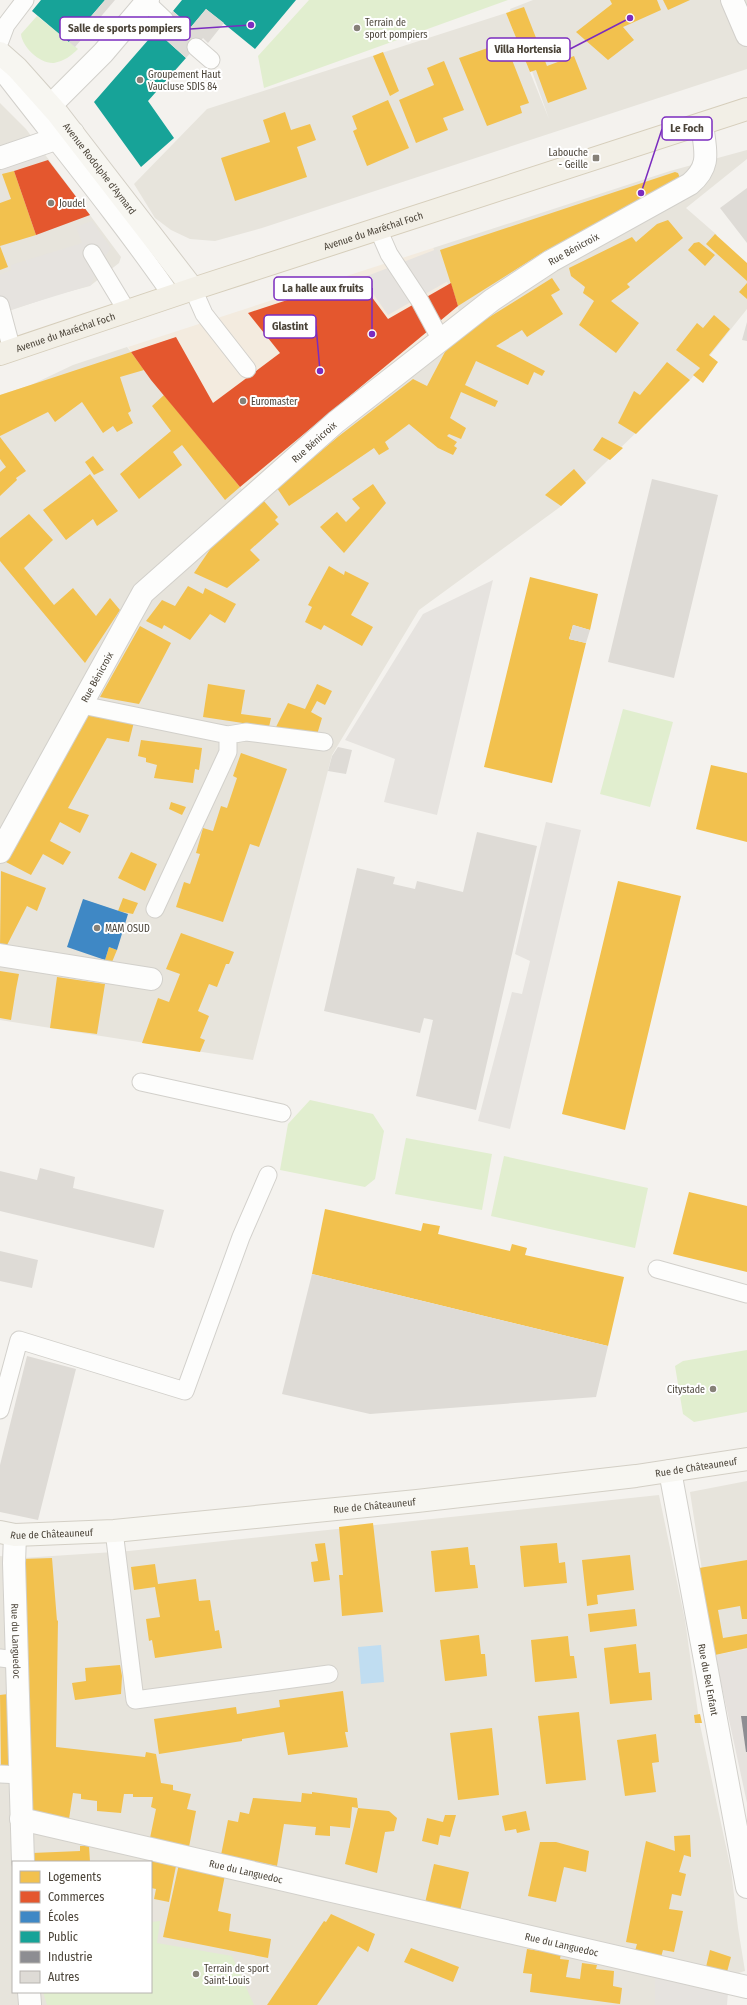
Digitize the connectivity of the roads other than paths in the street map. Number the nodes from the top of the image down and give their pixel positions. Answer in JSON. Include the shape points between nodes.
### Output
{"nodes":[{"id":1,"x":26,"y":0,"type":"edge"},
{"id":2,"x":732,"y":0,"type":"edge"},
{"id":3,"x":147,"y":1,"type":"edge"},
{"id":4,"x":165,"y":20,"type":"dead end"},
{"id":5,"x":747,"y":35,"type":"edge"},
{"id":6,"x":0,"y":41,"type":"edge"},
{"id":7,"x":196,"y":47,"type":"dead end"},
{"id":8,"x":0,"y":53,"type":"edge"},
{"id":9,"x":0,"y":59,"type":"edge"},
{"id":10,"x":211,"y":60,"type":"dead end"},
{"id":11,"x":2,"y":73,"type":"edge"},
{"id":12,"x":51,"y":105,"type":"junction"},
{"id":13,"x":747,"y":109,"type":"edge"},
{"id":14,"x":702,"y":124,"type":"junction"},
{"id":15,"x":64,"y":136,"type":"junction"},
{"id":16,"x":0,"y":158,"type":"edge"},
{"id":17,"x":378,"y":229,"type":"junction"},
{"id":18,"x":92,"y":253,"type":"dead end"},
{"id":19,"x":193,"y":289,"type":"junction"},
{"id":20,"x":172,"y":296,"type":"junction"},
{"id":21,"x":0,"y":306,"type":"edge"},
{"id":22,"x":126,"y":311,"type":"junction"},
{"id":23,"x":441,"y":340,"type":"junction"},
{"id":24,"x":6,"y":352,"type":"edge"},
{"id":25,"x":247,"y":369,"type":"dead end"},
{"id":26,"x":82,"y":705,"type":"junction"},
{"id":27,"x":228,"y":735,"type":"junction"},
{"id":28,"x":324,"y":742,"type":"dead end"},
{"id":29,"x":1,"y":849,"type":"edge"},
{"id":30,"x":155,"y":909,"type":"dead end"},
{"id":31,"x":0,"y":955,"type":"edge"},
{"id":32,"x":151,"y":979,"type":"dead end"},
{"id":33,"x":141,"y":1082,"type":"dead end"},
{"id":34,"x":282,"y":1113,"type":"dead end"},
{"id":35,"x":268,"y":1175,"type":"dead end"},
{"id":36,"x":657,"y":1269,"type":"dead end"},
{"id":37,"x":747,"y":1294,"type":"edge"},
{"id":38,"x":0,"y":1410,"type":"edge"},
{"id":39,"x":747,"y":1459,"type":"edge"},
{"id":40,"x":670,"y":1471,"type":"junction"},
{"id":41,"x":114,"y":1531,"type":"junction"},
{"id":42,"x":8,"y":1533,"type":"edge"},
{"id":43,"x":9,"y":1659,"type":"edge"},
{"id":44,"x":328,"y":1674,"type":"dead end"},
{"id":45,"x":10,"y":1774,"type":"edge"},
{"id":46,"x":22,"y":1819,"type":"junction"},
{"id":47,"x":23,"y":1861,"type":"edge"},
{"id":48,"x":747,"y":1887,"type":"edge"},
{"id":49,"x":747,"y":1987,"type":"edge"}],
"edges":[{"from":1,"to":6,"type":"lane","via":[[6,26]]},
{"from":2,"to":5,"type":"street"},
{"from":3,"to":4,"type":"lane"},
{"from":3,"to":12,"type":"street","via":[[103,53]]},
{"from":7,"to":10,"type":"lane"},
{"from":8,"to":12,"type":"main road","name":"Avenue Rodolphe d'Aymard"},
{"from":9,"to":11,"type":"lane"},
{"from":11,"to":15,"type":"lane"},
{"from":12,"to":15,"type":"main road","name":"Avenue Rodolphe d'Aymard"},
{"from":13,"to":14,"type":"main road","name":"Avenue du Maréchal Foch"},
{"from":14,"to":17,"type":"main road","name":"Avenue du Maréchal Foch"},
{"from":14,"to":23,"type":"street","name":"Rue Bénicroix","via":[[707,159],[700,175],[690,184],[551,261],[492,300]]},
{"from":15,"to":16,"type":"street"},
{"from":15,"to":19,"type":"main road","name":"Avenue Rodolphe d'Aymard"},
{"from":15,"to":20,"type":"lane"},
{"from":17,"to":19,"type":"main road","name":"Avenue du Maréchal Foch"},
{"from":17,"to":23,"type":"lane","via":[[389,254],[420,301]]},
{"from":18,"to":22,"type":"lane"},
{"from":19,"to":20,"type":"main road","name":"Avenue du Maréchal Foch"},
{"from":19,"to":25,"type":"lane","via":[[204,314]]},
{"from":20,"to":22,"type":"main road","name":"Avenue du Maréchal Foch"},
{"from":21,"to":24,"type":"lane"},
{"from":22,"to":24,"type":"main road","name":"Avenue du Maréchal Foch"},
{"from":23,"to":26,"type":"street","name":"Rue Bénicroix","via":[[336,422],[143,593]]},
{"from":26,"to":27,"type":"lane"},
{"from":26,"to":29,"type":"street","name":"Rue Bénicroix"},
{"from":27,"to":28,"type":"lane","via":[[246,732]]},
{"from":27,"to":30,"type":"lane","via":[[228,752]]},
{"from":31,"to":32,"type":"street"},
{"from":33,"to":34,"type":"lane"},
{"from":35,"to":38,"type":"lane","via":[[241,1237],[185,1391],[19,1340]]},
{"from":36,"to":37,"type":"lane"},
{"from":39,"to":40,"type":"main road","name":"Rue de Châteauneuf"},
{"from":40,"to":41,"type":"main road","name":"Rue de Châteauneuf","via":[[504,1492]]},
{"from":40,"to":48,"type":"street","name":"Rue du Bel Enfant"},
{"from":41,"to":42,"type":"main road","name":"Rue de Châteauneuf"},
{"from":41,"to":44,"type":"lane","via":[[135,1700]]},
{"from":42,"to":43,"type":"street","name":"Rue du Languedoc","via":[[14,1563]]},
{"from":43,"to":45,"type":"street","name":"Rue du Languedoc"},
{"from":45,"to":46,"type":"street","name":"Rue du Languedoc"},
{"from":46,"to":47,"type":"street"},
{"from":46,"to":49,"type":"street","name":"Rue du Languedoc"}]}
